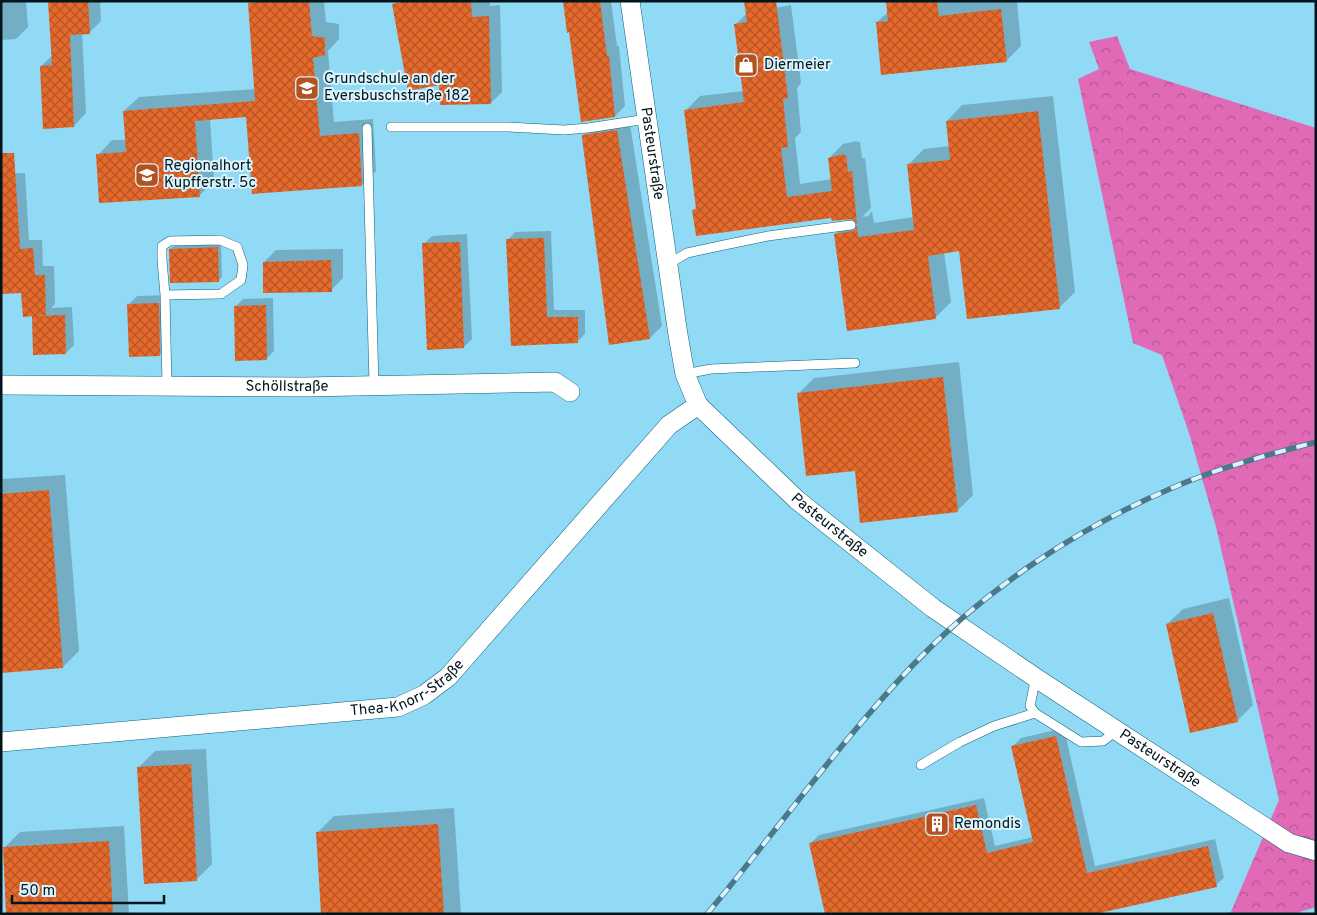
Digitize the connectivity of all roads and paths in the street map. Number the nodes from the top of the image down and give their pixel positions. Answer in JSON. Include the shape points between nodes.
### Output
{"nodes":[{"id":1,"x":630,"y":1,"type":"edge"},
{"id":2,"x":647,"y":119,"type":"junction"},
{"id":3,"x":391,"y":127,"type":"dead end"},
{"id":4,"x":368,"y":128,"type":"dead end"},
{"id":5,"x":851,"y":226,"type":"dead end"},
{"id":6,"x":667,"y":264,"type":"junction"},
{"id":7,"x":166,"y":294,"type":"junction"},
{"id":8,"x":855,"y":363,"type":"dead end"},
{"id":9,"x":685,"y":374,"type":"junction"},
{"id":10,"x":1,"y":386,"type":"edge"},
{"id":11,"x":167,"y":386,"type":"junction"},
{"id":12,"x":374,"y":386,"type":"junction"},
{"id":13,"x":570,"y":392,"type":"dead end"},
{"id":14,"x":698,"y":405,"type":"junction"},
{"id":15,"x":1038,"y":680,"type":"junction"},
{"id":16,"x":1035,"y":713,"type":"junction"},
{"id":17,"x":1117,"y":731,"type":"junction"},
{"id":18,"x":1,"y":742,"type":"edge"},
{"id":19,"x":921,"y":765,"type":"dead end"},
{"id":20,"x":1316,"y":851,"type":"edge"}],
"edges":[{"from":1,"to":2,"type":"street","name":"Pasteurstraße"},
{"from":2,"to":3,"type":"lane","via":[[564,130]]},
{"from":2,"to":6,"type":"street","name":"Pasteurstraße"},
{"from":4,"to":12,"type":"lane"},
{"from":5,"to":6,"type":"lane","via":[[729,244],[687,253]]},
{"from":6,"to":9,"type":"street","name":"Pasteurstraße"},
{"from":7,"to":7,"type":"lane","via":[[221,294],[241,280],[243,265],[237,247],[220,240],[170,242],[162,246]]},
{"from":7,"to":11,"type":"lane"},
{"from":8,"to":9,"type":"lane"},
{"from":9,"to":14,"type":"street","name":"Pasteurstraße"},
{"from":10,"to":11,"type":"street","name":"Schöllstraße"},
{"from":11,"to":12,"type":"street","name":"Schöllstraße"},
{"from":12,"to":13,"type":"street","name":"Schöllstraße","via":[[555,382]]},
{"from":14,"to":15,"type":"street","name":"Pasteurstraße","via":[[796,500],[932,608]]},
{"from":14,"to":18,"type":"street","name":"Thea-Knorr-Straße","via":[[669,425],[448,677],[398,707]]},
{"from":15,"to":16,"type":"lane","via":[[1030,706]]},
{"from":15,"to":17,"type":"street","name":"Pasteurstraße"},
{"from":16,"to":17,"type":"lane","via":[[1081,742],[1103,741]]},
{"from":16,"to":19,"type":"lane","via":[[994,726]]},
{"from":17,"to":20,"type":"street","name":"Pasteurstraße","via":[[1289,843]]}]}
